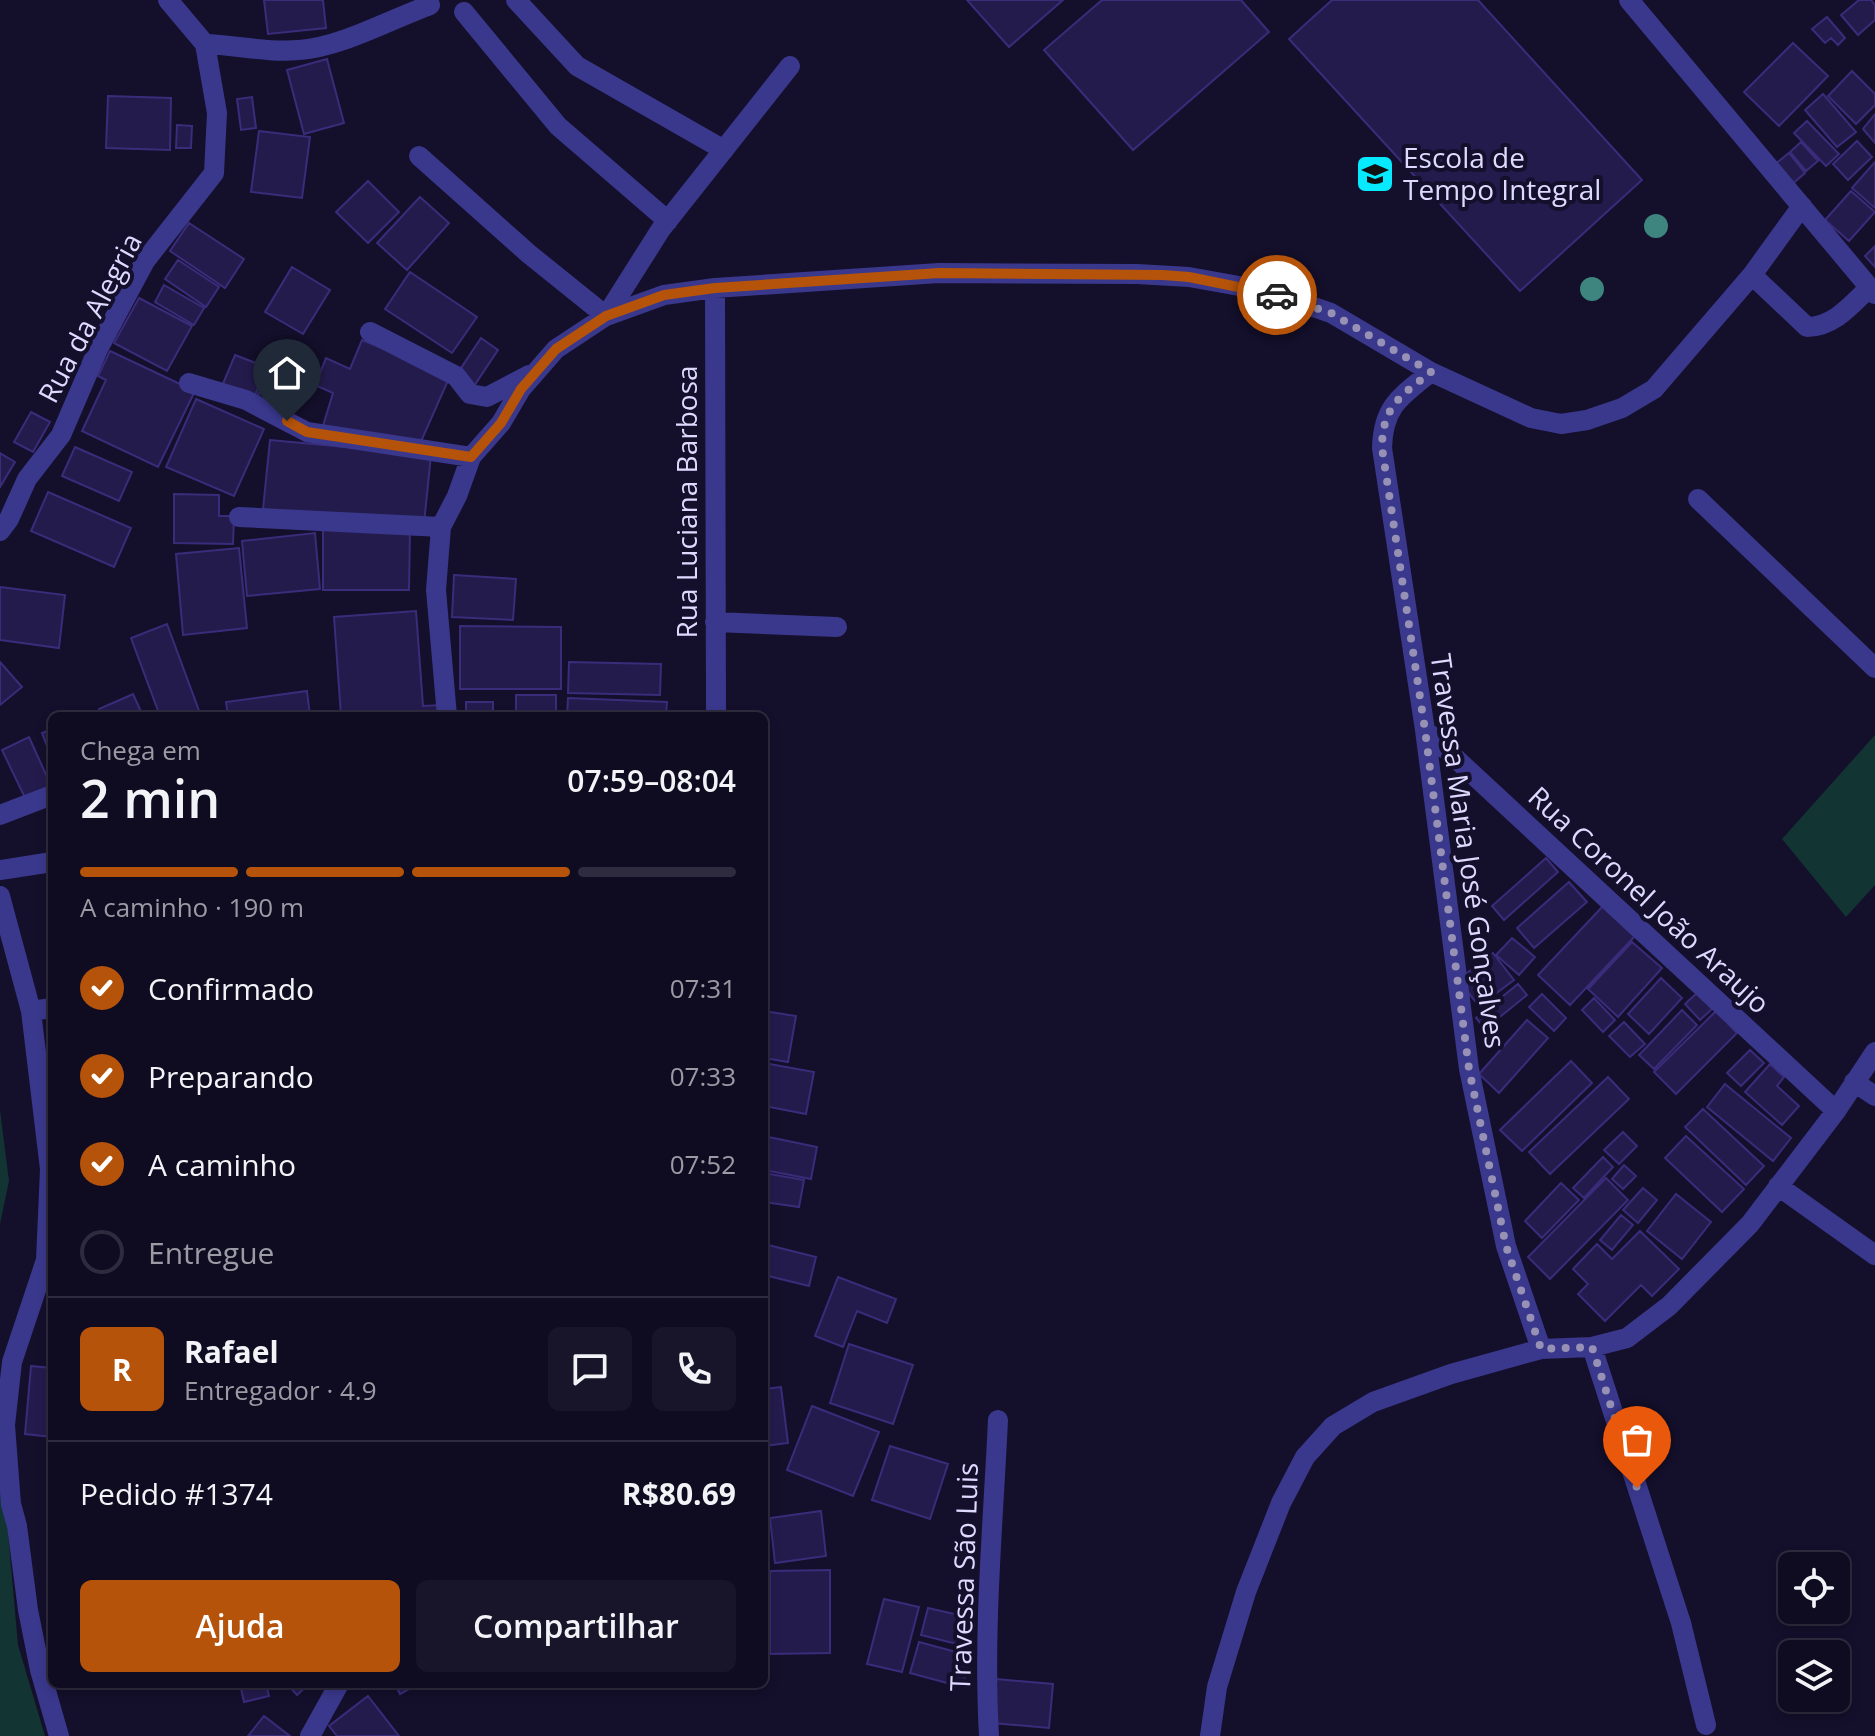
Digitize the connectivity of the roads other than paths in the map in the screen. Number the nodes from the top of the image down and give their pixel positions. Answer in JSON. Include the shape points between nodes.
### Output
{"nodes":[{"id":1,"x":168,"y":0,"type":"edge"},
{"id":2,"x":516,"y":0,"type":"edge"},
{"id":3,"x":1629,"y":0,"type":"edge"},
{"id":4,"x":430,"y":5,"type":"dead end"},
{"id":5,"x":464,"y":12,"type":"dead end"},
{"id":6,"x":205,"y":44,"type":"junction"},
{"id":7,"x":790,"y":66,"type":"dead end"},
{"id":8,"x":724,"y":150,"type":"junction"},
{"id":9,"x":419,"y":156,"type":"dead end"},
{"id":10,"x":1802,"y":206,"type":"junction"},
{"id":11,"x":668,"y":221,"type":"junction"},
{"id":12,"x":1752,"y":275,"type":"junction"},
{"id":13,"x":715,"y":288,"type":"junction"},
{"id":14,"x":1872,"y":290,"type":"edge"},
{"id":15,"x":606,"y":316,"type":"junction"},
{"id":16,"x":370,"y":332,"type":"dead end"},
{"id":17,"x":540,"y":369,"type":"junction"},
{"id":18,"x":1431,"y":372,"type":"junction"},
{"id":19,"x":189,"y":383,"type":"dead end"},
{"id":20,"x":471,"y":457,"type":"junction"},
{"id":21,"x":1698,"y":499,"type":"dead end"},
{"id":22,"x":239,"y":517,"type":"dead end"},
{"id":23,"x":441,"y":527,"type":"junction"},
{"id":24,"x":0,"y":531,"type":"edge"},
{"id":25,"x":715,"y":622,"type":"junction"},
{"id":26,"x":837,"y":627,"type":"dead end"},
{"id":27,"x":1875,"y":668,"type":"edge"},
{"id":28,"x":447,"y":712,"type":"edge"},
{"id":29,"x":716,"y":712,"type":"edge"},
{"id":30,"x":1425,"y":730,"type":"junction"},
{"id":31,"x":48,"y":797,"type":"edge"},
{"id":32,"x":0,"y":815,"type":"edge"},
{"id":33,"x":48,"y":863,"type":"edge"},
{"id":34,"x":0,"y":870,"type":"edge"},
{"id":35,"x":0,"y":896,"type":"edge"},
{"id":36,"x":42,"y":1009,"type":"edge"},
{"id":37,"x":1875,"y":1052,"type":"edge"},
{"id":38,"x":1854,"y":1082,"type":"junction"},
{"id":39,"x":1875,"y":1096,"type":"edge"},
{"id":40,"x":1836,"y":1111,"type":"junction"},
{"id":41,"x":48,"y":1122,"type":"edge"},
{"id":42,"x":1778,"y":1186,"type":"junction"},
{"id":43,"x":48,"y":1214,"type":"edge"},
{"id":44,"x":1875,"y":1255,"type":"edge"},
{"id":45,"x":1592,"y":1347,"type":"junction"},
{"id":46,"x":1541,"y":1349,"type":"junction"},
{"id":47,"x":998,"y":1420,"type":"dead end"},
{"id":48,"x":337,"y":1688,"type":"edge"},
{"id":49,"x":1706,"y":1725,"type":"dead end"},
{"id":50,"x":59,"y":1736,"type":"edge"},
{"id":51,"x":310,"y":1736,"type":"edge"},
{"id":52,"x":989,"y":1736,"type":"edge"},
{"id":53,"x":1210,"y":1736,"type":"edge"}],
"edges":[{"from":1,"to":6,"type":"street"},
{"from":2,"to":8,"type":"street","via":[[577,66]]},
{"from":3,"to":10,"type":"street"},
{"from":4,"to":6,"type":"street","via":[[302,50]]},
{"from":5,"to":11,"type":"street","via":[[558,126]]},
{"from":6,"to":24,"type":"street","name":"Rua da Alegria","via":[[217,113],[214,173],[145,261],[98,349],[61,435],[27,479]]},
{"from":7,"to":8,"type":"street"},
{"from":8,"to":11,"type":"street"},
{"from":9,"to":15,"type":"street"},
{"from":10,"to":12,"type":"street"},
{"from":10,"to":14,"type":"street"},
{"from":11,"to":15,"type":"street"},
{"from":12,"to":14,"type":"street","via":[[1807,327],[1835,319]]},
{"from":12,"to":18,"type":"street","via":[[1654,389],[1587,420],[1561,424],[1531,418]]},
{"from":13,"to":15,"type":"street","via":[[664,295]]},
{"from":13,"to":18,"type":"street","via":[[939,273],[1189,277],[1267,291],[1331,313]]},
{"from":13,"to":25,"type":"street","name":"Rua Luciana Barbosa"},
{"from":15,"to":17,"type":"street","via":[[556,349]]},
{"from":16,"to":17,"type":"street","via":[[456,376],[470,394],[487,397]]},
{"from":17,"to":20,"type":"street"},
{"from":18,"to":30,"type":"street","name":"Travessa Maria José Gonçalves","via":[[1398,399],[1382,428]]},
{"from":19,"to":20,"type":"street","via":[[246,400],[307,432]]},
{"from":20,"to":23,"type":"street"},
{"from":21,"to":27,"type":"street"},
{"from":22,"to":23,"type":"street"},
{"from":23,"to":28,"type":"street","via":[[436,590]]},
{"from":25,"to":26,"type":"street"},
{"from":25,"to":29,"type":"street","name":"Rua Luciana Barbosa"},
{"from":30,"to":40,"type":"street","name":"Rua Coronel João Araujo"},
{"from":30,"to":46,"type":"street","name":"Travessa Maria José Gonçalves","via":[[1469,1069],[1506,1246]]},
{"from":31,"to":32,"type":"street"},
{"from":33,"to":34,"type":"street"},
{"from":35,"to":36,"type":"street"},
{"from":36,"to":41,"type":"street"},
{"from":37,"to":38,"type":"street"},
{"from":38,"to":39,"type":"street"},
{"from":38,"to":40,"type":"street"},
{"from":40,"to":42,"type":"street"},
{"from":42,"to":44,"type":"street"},
{"from":42,"to":45,"type":"street","via":[[1750,1224],[1669,1306],[1627,1338]]},
{"from":43,"to":50,"type":"street","via":[[46,1260],[12,1362],[5,1425],[28,1610]]},
{"from":45,"to":46,"type":"street"},
{"from":45,"to":49,"type":"street","via":[[1681,1623]]},
{"from":46,"to":53,"type":"street","via":[[1373,1402],[1333,1426],[1305,1457],[1246,1592],[1217,1687]]},
{"from":47,"to":52,"type":"street","name":"Travessa São Luis"},
{"from":48,"to":51,"type":"street"}]}
